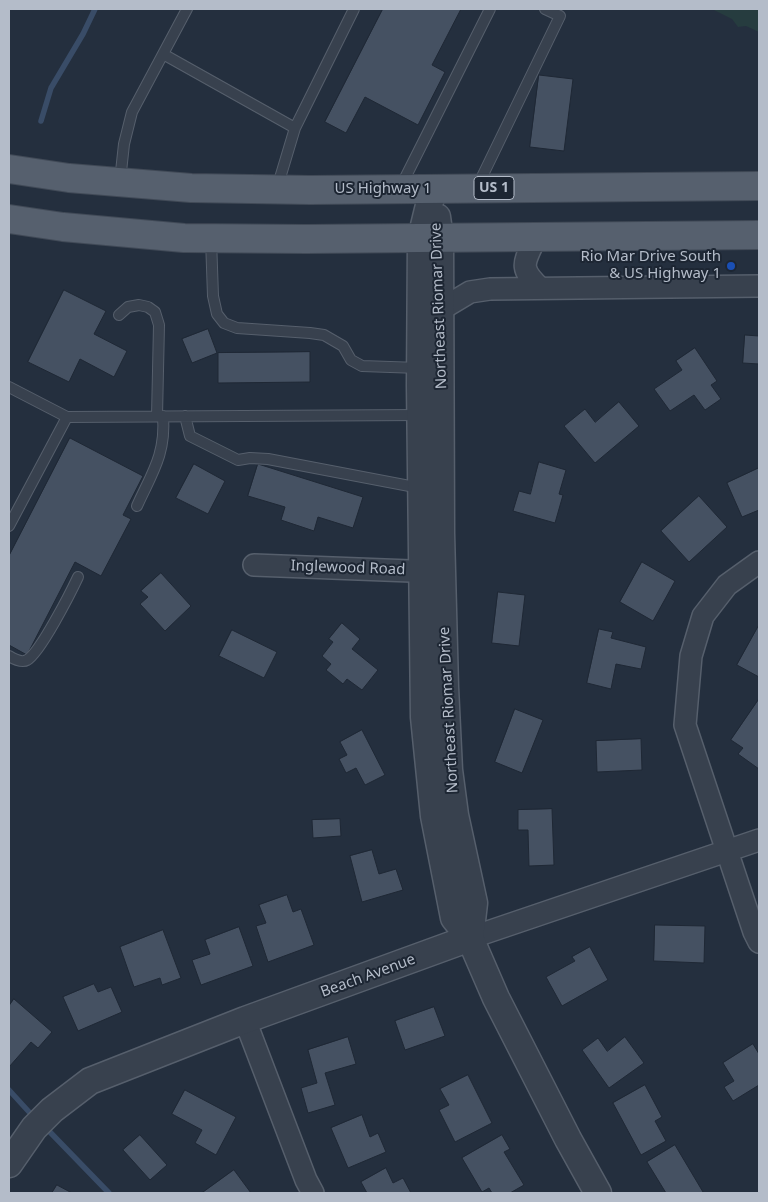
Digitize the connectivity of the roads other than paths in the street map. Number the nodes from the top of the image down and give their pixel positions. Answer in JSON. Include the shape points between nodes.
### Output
{"nodes":[{"id":1,"x":187,"y":9,"type":"edge"},
{"id":2,"x":354,"y":9,"type":"edge"},
{"id":3,"x":490,"y":9,"type":"edge"},
{"id":4,"x":545,"y":9,"type":"edge"},
{"id":5,"x":163,"y":54,"type":"junction"},
{"id":6,"x":294,"y":128,"type":"junction"},
{"id":7,"x":9,"y":169,"type":"edge"},
{"id":8,"x":120,"y":183,"type":"junction"},
{"id":9,"x":759,"y":186,"type":"edge"},
{"id":10,"x":277,"y":189,"type":"junction"},
{"id":11,"x":399,"y":189,"type":"junction"},
{"id":12,"x":432,"y":189,"type":"junction"},
{"id":13,"x":477,"y":189,"type":"junction"},
{"id":14,"x":9,"y":219,"type":"edge"},
{"id":15,"x":759,"y":235,"type":"edge"},
{"id":16,"x":536,"y":237,"type":"junction"},
{"id":17,"x":211,"y":238,"type":"junction"},
{"id":18,"x":431,"y":238,"type":"junction"},
{"id":19,"x":759,"y":286,"type":"edge"},
{"id":20,"x":540,"y":288,"type":"junction"},
{"id":21,"x":440,"y":310,"type":"junction"},
{"id":22,"x":119,"y":315,"type":"dead end"},
{"id":23,"x":420,"y":368,"type":"junction"},
{"id":24,"x":9,"y":386,"type":"edge"},
{"id":25,"x":431,"y":414,"type":"junction"},
{"id":26,"x":160,"y":416,"type":"junction"},
{"id":27,"x":185,"y":416,"type":"junction"},
{"id":28,"x":67,"y":417,"type":"junction"},
{"id":29,"x":432,"y":489,"type":"junction"},
{"id":30,"x":137,"y":506,"type":"dead end"},
{"id":31,"x":9,"y":526,"type":"edge"},
{"id":32,"x":759,"y":562,"type":"edge"},
{"id":33,"x":254,"y":565,"type":"dead end"},
{"id":34,"x":433,"y":572,"type":"junction"},
{"id":35,"x":78,"y":577,"type":"dead end"},
{"id":36,"x":9,"y":656,"type":"edge"},
{"id":37,"x":759,"y":840,"type":"edge"},
{"id":38,"x":727,"y":852,"type":"junction"},
{"id":39,"x":470,"y":938,"type":"junction"},
{"id":40,"x":759,"y":942,"type":"edge"},
{"id":41,"x":245,"y":1020,"type":"junction"},
{"id":42,"x":9,"y":1164,"type":"edge"},
{"id":43,"x":313,"y":1193,"type":"edge"},
{"id":44,"x":598,"y":1193,"type":"edge"}],
"edges":[{"from":1,"to":5,"type":"lane"},
{"from":2,"to":6,"type":"lane"},
{"from":3,"to":11,"type":"lane"},
{"from":4,"to":13,"type":"lane","via":[[560,16]]},
{"from":5,"to":6,"type":"lane"},
{"from":5,"to":8,"type":"lane","via":[[132,112],[124,144]]},
{"from":6,"to":10,"type":"lane"},
{"from":7,"to":8,"type":"main road","name":"US Highway 1","number":"US 1"},
{"from":8,"to":10,"type":"main road","name":"US Highway 1","number":"US 1"},
{"from":9,"to":13,"type":"main road","name":"US Highway 1","number":"US 1"},
{"from":10,"to":11,"type":"main road","name":"US Highway 1","number":"US 1"},
{"from":11,"to":12,"type":"main road","name":"US Highway 1","number":"US 1"},
{"from":12,"to":13,"type":"main road","name":"US Highway 1","number":"US 1"},
{"from":12,"to":18,"type":"street","name":"Northeast Riomar Drive"},
{"from":14,"to":17,"type":"main road","via":[[82,229]]},
{"from":15,"to":16,"type":"main road"},
{"from":16,"to":18,"type":"main road"},
{"from":16,"to":20,"type":"street","via":[[525,268],[528,277]]},
{"from":17,"to":18,"type":"main road"},
{"from":17,"to":23,"type":"lane","via":[[214,296],[217,314],[224,323],[237,328],[324,335],[343,346],[351,360],[362,366]]},
{"from":18,"to":21,"type":"street","name":"Northeast Riomar Drive"},
{"from":18,"to":23,"type":"street","name":"Northeast Riomar Drive"},
{"from":19,"to":20,"type":"street"},
{"from":20,"to":21,"type":"street","via":[[470,292]]},
{"from":21,"to":25,"type":"street","name":"Northeast Riomar Drive"},
{"from":22,"to":26,"type":"lane","via":[[128,307],[139,305],[155,312],[159,325]]},
{"from":23,"to":25,"type":"street","name":"Northeast Riomar Drive"},
{"from":24,"to":28,"type":"lane"},
{"from":25,"to":27,"type":"lane"},
{"from":25,"to":29,"type":"street","name":"Northeast Riomar Drive"},
{"from":26,"to":27,"type":"lane"},
{"from":26,"to":28,"type":"lane"},
{"from":26,"to":30,"type":"lane","via":[[164,435],[161,454]]},
{"from":27,"to":29,"type":"lane","via":[[190,436],[238,460],[268,459]]},
{"from":28,"to":31,"type":"lane"},
{"from":29,"to":34,"type":"street","name":"Northeast Riomar Drive"},
{"from":32,"to":38,"type":"street","via":[[727,585],[703,616],[691,656],[685,725]]},
{"from":33,"to":34,"type":"street","name":"Inglewood Road"},
{"from":34,"to":39,"type":"street","name":"Northeast Riomar Drive","via":[[424,717],[434,816],[454,918]]},
{"from":35,"to":36,"type":"lane","via":[[35,652],[21,661]]},
{"from":37,"to":38,"type":"street","name":"Beach Avenue"},
{"from":38,"to":39,"type":"street","name":"Beach Avenue"},
{"from":38,"to":40,"type":"street"},
{"from":39,"to":41,"type":"street","name":"Beach Avenue"},
{"from":39,"to":44,"type":"street","name":"Northeast Riomar Drive","via":[[496,998]]},
{"from":41,"to":42,"type":"street","name":"Beach Avenue","via":[[90,1081],[34,1128]]},
{"from":41,"to":43,"type":"street"}]}
